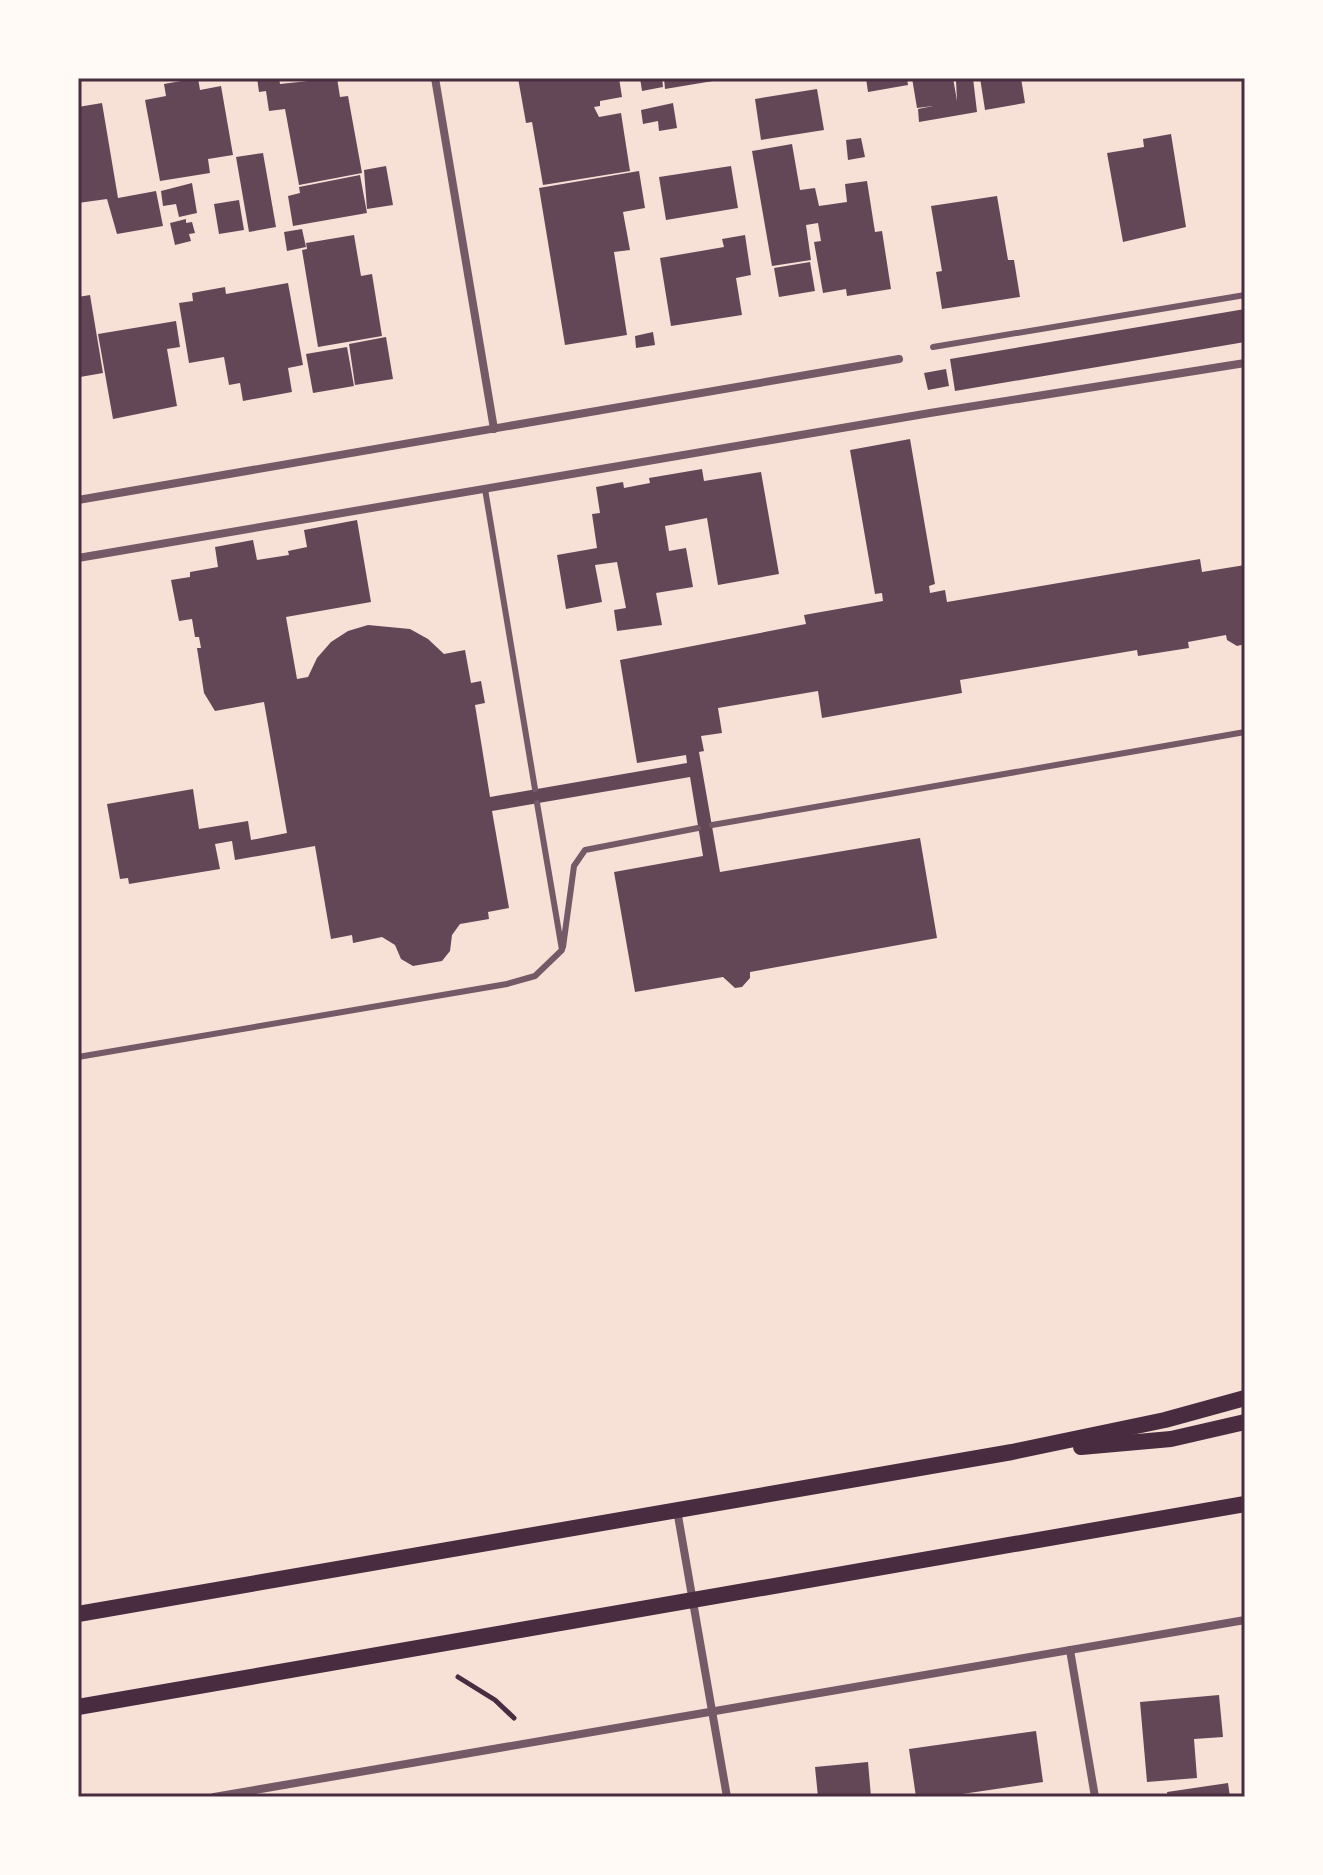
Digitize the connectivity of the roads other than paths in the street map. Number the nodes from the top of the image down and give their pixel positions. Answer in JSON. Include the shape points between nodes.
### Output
{"nodes":[{"id":1,"x":435,"y":78,"type":"edge"},
{"id":2,"x":1245,"y":295,"type":"edge"},
{"id":3,"x":933,"y":347,"type":"dead end"},
{"id":4,"x":899,"y":359,"type":"dead end"},
{"id":5,"x":1245,"y":363,"type":"edge"},
{"id":6,"x":494,"y":429,"type":"junction"},
{"id":7,"x":485,"y":489,"type":"junction"},
{"id":8,"x":78,"y":500,"type":"edge"},
{"id":9,"x":78,"y":558,"type":"edge"},
{"id":10,"x":1245,"y":732,"type":"edge"},
{"id":11,"x":535,"y":789,"type":"dead end"},
{"id":12,"x":537,"y":803,"type":"dead end"},
{"id":13,"x":712,"y":825,"type":"dead end"},
{"id":14,"x":698,"y":828,"type":"dead end"},
{"id":15,"x":562,"y":950,"type":"junction"},
{"id":16,"x":78,"y":1057,"type":"edge"},
{"id":17,"x":1245,"y":1398,"type":"edge"},
{"id":18,"x":1245,"y":1422,"type":"edge"},
{"id":19,"x":1012,"y":1452,"type":"junction"},
{"id":20,"x":1245,"y":1504,"type":"edge"},
{"id":21,"x":677,"y":1510,"type":"junction"},
{"id":22,"x":691,"y":1600,"type":"junction"},
{"id":23,"x":78,"y":1614,"type":"edge"},
{"id":24,"x":1245,"y":1620,"type":"edge"},
{"id":25,"x":1070,"y":1650,"type":"junction"},
{"id":26,"x":78,"y":1707,"type":"edge"},
{"id":27,"x":712,"y":1712,"type":"junction"},
{"id":28,"x":214,"y":1797,"type":"edge"},
{"id":29,"x":727,"y":1797,"type":"edge"},
{"id":30,"x":1095,"y":1797,"type":"edge"}],
"edges":[{"from":1,"to":6,"type":"street"},
{"from":2,"to":3,"type":"lane"},
{"from":4,"to":6,"type":"street"},
{"from":5,"to":7,"type":"street"},
{"from":6,"to":8,"type":"street"},
{"from":7,"to":9,"type":"street"},
{"from":7,"to":11,"type":"lane"},
{"from":10,"to":13,"type":"lane"},
{"from":12,"to":15,"type":"lane"},
{"from":14,"to":15,"type":"lane","via":[[585,850],[574,866]]},
{"from":15,"to":16,"type":"lane","via":[[547,967],[521,982]]},
{"from":17,"to":19,"type":"main road"},
{"from":18,"to":19,"type":"main road","via":[[1171,1439]]},
{"from":19,"to":21,"type":"main road"},
{"from":20,"to":22,"type":"main road"},
{"from":21,"to":22,"type":"street"},
{"from":21,"to":23,"type":"main road"},
{"from":22,"to":26,"type":"main road"},
{"from":22,"to":27,"type":"street"},
{"from":24,"to":25,"type":"street"},
{"from":25,"to":27,"type":"street"},
{"from":25,"to":30,"type":"street"},
{"from":27,"to":28,"type":"street"},
{"from":27,"to":29,"type":"street"}]}
